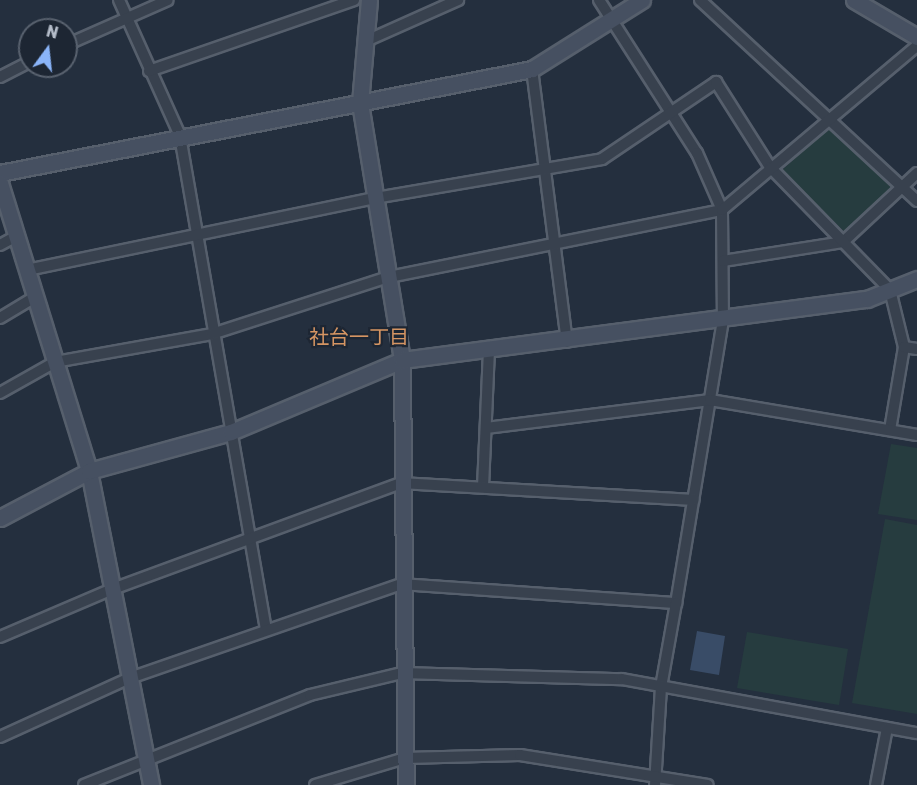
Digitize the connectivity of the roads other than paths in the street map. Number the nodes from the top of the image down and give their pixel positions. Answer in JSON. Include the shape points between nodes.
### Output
{"nodes":[{"id":1,"x":119,"y":0,"type":"edge"},
{"id":2,"x":168,"y":0,"type":"edge"},
{"id":3,"x":354,"y":0,"type":"edge"},
{"id":4,"x":369,"y":0,"type":"edge"},
{"id":5,"x":458,"y":0,"type":"edge"},
{"id":6,"x":599,"y":0,"type":"edge"},
{"id":7,"x":642,"y":0,"type":"edge"},
{"id":8,"x":700,"y":0,"type":"edge"},
{"id":9,"x":854,"y":0,"type":"edge"},
{"id":10,"x":126,"y":16,"type":"junction"},
{"id":11,"x":612,"y":22,"type":"junction"},
{"id":12,"x":917,"y":37,"type":"edge"},
{"id":13,"x":78,"y":39,"type":"edge"},
{"id":14,"x":366,"y":41,"type":"junction"},
{"id":15,"x":917,"y":46,"type":"edge"},
{"id":16,"x":18,"y":68,"type":"edge"},
{"id":17,"x":532,"y":69,"type":"junction"},
{"id":18,"x":149,"y":71,"type":"junction"},
{"id":19,"x":0,"y":77,"type":"edge"},
{"id":20,"x":360,"y":103,"type":"junction"},
{"id":21,"x":669,"y":110,"type":"junction"},
{"id":22,"x":832,"y":121,"type":"junction"},
{"id":23,"x":180,"y":136,"type":"junction"},
{"id":24,"x":770,"y":167,"type":"junction"},
{"id":25,"x":547,"y":169,"type":"junction"},
{"id":26,"x":0,"y":173,"type":"edge"},
{"id":27,"x":917,"y":173,"type":"edge"},
{"id":28,"x":0,"y":183,"type":"edge"},
{"id":29,"x":899,"y":184,"type":"junction"},
{"id":30,"x":375,"y":198,"type":"junction"},
{"id":31,"x":917,"y":201,"type":"edge"},
{"id":32,"x":722,"y":210,"type":"junction"},
{"id":33,"x":16,"y":236,"type":"junction"},
{"id":34,"x":197,"y":237,"type":"junction"},
{"id":35,"x":843,"y":242,"type":"junction"},
{"id":36,"x":0,"y":245,"type":"edge"},
{"id":37,"x":554,"y":246,"type":"junction"},
{"id":38,"x":723,"y":261,"type":"junction"},
{"id":39,"x":27,"y":270,"type":"junction"},
{"id":40,"x":389,"y":276,"type":"junction"},
{"id":41,"x":917,"y":279,"type":"edge"},
{"id":42,"x":890,"y":290,"type":"junction"},
{"id":43,"x":35,"y":297,"type":"junction"},
{"id":44,"x":0,"y":318,"type":"edge"},
{"id":45,"x":723,"y":320,"type":"junction"},
{"id":46,"x":212,"y":334,"type":"junction"},
{"id":47,"x":567,"y":342,"type":"junction"},
{"id":48,"x":904,"y":347,"type":"junction"},
{"id":49,"x":917,"y":349,"type":"edge"},
{"id":50,"x":489,"y":350,"type":"junction"},
{"id":51,"x":402,"y":360,"type":"junction"},
{"id":52,"x":55,"y":362,"type":"junction"},
{"id":53,"x":0,"y":393,"type":"edge"},
{"id":54,"x":710,"y":400,"type":"junction"},
{"id":55,"x":486,"y":428,"type":"junction"},
{"id":56,"x":890,"y":430,"type":"junction"},
{"id":57,"x":231,"y":432,"type":"junction"},
{"id":58,"x":917,"y":435,"type":"edge"},
{"id":59,"x":89,"y":471,"type":"junction"},
{"id":60,"x":401,"y":483,"type":"junction"},
{"id":61,"x":483,"y":487,"type":"junction"},
{"id":62,"x":694,"y":500,"type":"junction"},
{"id":63,"x":0,"y":518,"type":"edge"},
{"id":64,"x":250,"y":538,"type":"junction"},
{"id":65,"x":402,"y":584,"type":"junction"},
{"id":66,"x":110,"y":590,"type":"junction"},
{"id":67,"x":676,"y":603,"type":"junction"},
{"id":68,"x":266,"y":630,"type":"junction"},
{"id":69,"x":0,"y":637,"type":"edge"},
{"id":70,"x":402,"y":673,"type":"junction"},
{"id":71,"x":127,"y":679,"type":"junction"},
{"id":72,"x":661,"y":687,"type":"junction"},
{"id":73,"x":887,"y":728,"type":"junction"},
{"id":74,"x":917,"y":733,"type":"edge"},
{"id":75,"x":0,"y":737,"type":"edge"},
{"id":76,"x":405,"y":758,"type":"junction"},
{"id":77,"x":146,"y":759,"type":"junction"},
{"id":78,"x":655,"y":781,"type":"edge"},
{"id":79,"x":84,"y":785,"type":"edge"},
{"id":80,"x":151,"y":785,"type":"edge"},
{"id":81,"x":315,"y":785,"type":"edge"},
{"id":82,"x":406,"y":785,"type":"edge"},
{"id":83,"x":708,"y":785,"type":"edge"},
{"id":84,"x":876,"y":785,"type":"edge"}],
"edges":[{"from":1,"to":10,"type":"street"},
{"from":2,"to":10,"type":"street"},
{"from":3,"to":18,"type":"street"},
{"from":4,"to":14,"type":"street"},
{"from":5,"to":14,"type":"street"},
{"from":6,"to":11,"type":"street"},
{"from":7,"to":11,"type":"street"},
{"from":8,"to":22,"type":"street"},
{"from":9,"to":12,"type":"street"},
{"from":10,"to":13,"type":"street"},
{"from":10,"to":18,"type":"street"},
{"from":11,"to":17,"type":"street"},
{"from":11,"to":21,"type":"street"},
{"from":14,"to":20,"type":"street"},
{"from":15,"to":22,"type":"street"},
{"from":16,"to":19,"type":"street"},
{"from":17,"to":20,"type":"street"},
{"from":17,"to":25,"type":"street"},
{"from":18,"to":23,"type":"street"},
{"from":20,"to":23,"type":"street"},
{"from":20,"to":30,"type":"street"},
{"from":21,"to":24,"type":"street","via":[[716,82]]},
{"from":21,"to":25,"type":"street","via":[[602,159]]},
{"from":21,"to":32,"type":"street","via":[[696,153]]},
{"from":22,"to":24,"type":"street"},
{"from":22,"to":29,"type":"street"},
{"from":23,"to":26,"type":"street"},
{"from":23,"to":34,"type":"street"},
{"from":24,"to":32,"type":"street"},
{"from":24,"to":35,"type":"street"},
{"from":25,"to":30,"type":"street"},
{"from":25,"to":37,"type":"street"},
{"from":27,"to":29,"type":"street"},
{"from":28,"to":33,"type":"street"},
{"from":29,"to":31,"type":"street"},
{"from":29,"to":35,"type":"street"},
{"from":30,"to":34,"type":"street"},
{"from":30,"to":40,"type":"street"},
{"from":32,"to":37,"type":"street"},
{"from":32,"to":38,"type":"street"},
{"from":33,"to":36,"type":"street"},
{"from":33,"to":39,"type":"street"},
{"from":34,"to":39,"type":"street"},
{"from":34,"to":46,"type":"street"},
{"from":35,"to":38,"type":"street"},
{"from":35,"to":42,"type":"street"},
{"from":37,"to":40,"type":"street"},
{"from":37,"to":47,"type":"street"},
{"from":38,"to":45,"type":"street"},
{"from":39,"to":43,"type":"street"},
{"from":40,"to":46,"type":"street"},
{"from":40,"to":51,"type":"street"},
{"from":41,"to":42,"type":"street"},
{"from":42,"to":45,"type":"street","via":[[867,299]]},
{"from":42,"to":48,"type":"street"},
{"from":43,"to":44,"type":"street"},
{"from":43,"to":52,"type":"street"},
{"from":45,"to":47,"type":"street"},
{"from":45,"to":54,"type":"street"},
{"from":46,"to":52,"type":"street"},
{"from":46,"to":57,"type":"street"},
{"from":47,"to":50,"type":"street"},
{"from":48,"to":49,"type":"street"},
{"from":48,"to":56,"type":"street"},
{"from":50,"to":51,"type":"street"},
{"from":50,"to":55,"type":"street"},
{"from":51,"to":57,"type":"street"},
{"from":51,"to":60,"type":"street"},
{"from":52,"to":53,"type":"street"},
{"from":52,"to":59,"type":"street"},
{"from":54,"to":55,"type":"street"},
{"from":54,"to":56,"type":"street"},
{"from":54,"to":62,"type":"street"},
{"from":55,"to":61,"type":"street"},
{"from":56,"to":58,"type":"street"},
{"from":57,"to":59,"type":"street"},
{"from":57,"to":64,"type":"street"},
{"from":59,"to":63,"type":"street"},
{"from":59,"to":66,"type":"street"},
{"from":60,"to":61,"type":"street"},
{"from":60,"to":64,"type":"street"},
{"from":60,"to":65,"type":"street"},
{"from":61,"to":62,"type":"street"},
{"from":62,"to":67,"type":"street"},
{"from":64,"to":66,"type":"street"},
{"from":64,"to":68,"type":"street"},
{"from":65,"to":67,"type":"street"},
{"from":65,"to":68,"type":"street"},
{"from":65,"to":70,"type":"street"},
{"from":66,"to":69,"type":"street"},
{"from":66,"to":71,"type":"street"},
{"from":67,"to":72,"type":"street"},
{"from":68,"to":71,"type":"street"},
{"from":70,"to":72,"type":"street","via":[[622,679]]},
{"from":70,"to":76,"type":"street"},
{"from":70,"to":77,"type":"street","via":[[310,695]]},
{"from":71,"to":75,"type":"street"},
{"from":71,"to":77,"type":"street"},
{"from":72,"to":73,"type":"street"},
{"from":72,"to":78,"type":"street"},
{"from":73,"to":74,"type":"street"},
{"from":73,"to":84,"type":"street"},
{"from":76,"to":78,"type":"street","via":[[520,754]]},
{"from":76,"to":81,"type":"street"},
{"from":76,"to":82,"type":"street"},
{"from":77,"to":79,"type":"street"},
{"from":77,"to":80,"type":"street"},
{"from":78,"to":83,"type":"street"}]}
